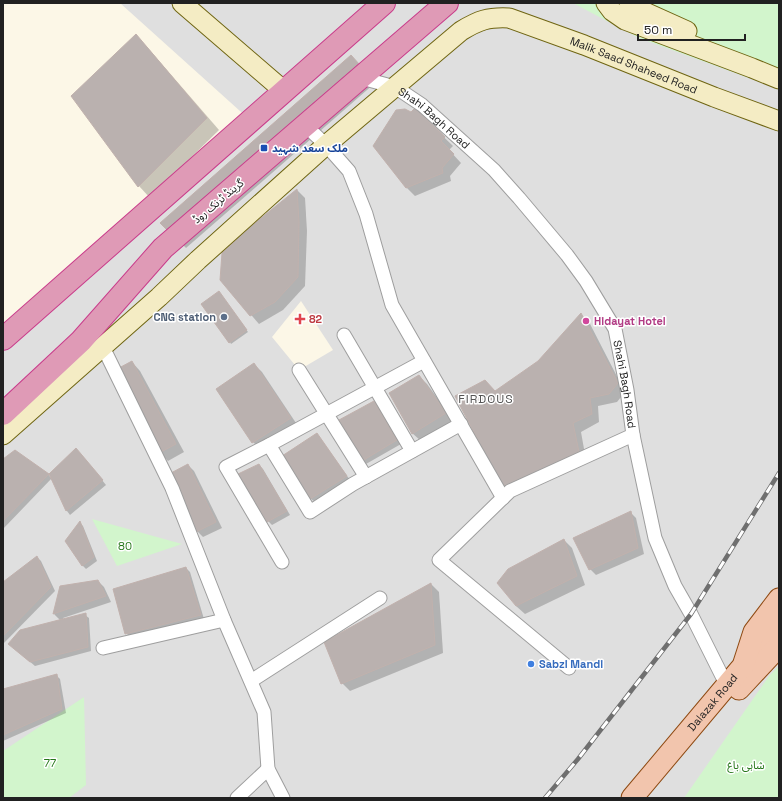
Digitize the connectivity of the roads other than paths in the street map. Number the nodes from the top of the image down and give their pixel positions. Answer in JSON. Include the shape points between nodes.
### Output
{"nodes":[{"id":1,"x":182,"y":3,"type":"edge"},
{"id":2,"x":384,"y":3,"type":"edge"},
{"id":3,"x":606,"y":3,"type":"edge"},
{"id":4,"x":446,"y":5,"type":"edge"},
{"id":5,"x":627,"y":12,"type":"edge"},
{"id":6,"x":779,"y":70,"type":"edge"},
{"id":7,"x":365,"y":79,"type":"dead end"},
{"id":8,"x":779,"y":79,"type":"edge"},
{"id":9,"x":395,"y":87,"type":"junction"},
{"id":10,"x":284,"y":91,"type":"junction"},
{"id":11,"x":779,"y":121,"type":"edge"},
{"id":12,"x":308,"y":128,"type":"dead end"},
{"id":13,"x":326,"y":145,"type":"junction"},
{"id":14,"x":344,"y":335,"type":"dead end"},
{"id":15,"x":3,"y":339,"type":"edge"},
{"id":16,"x":103,"y":347,"type":"junction"},
{"id":17,"x":424,"y":361,"type":"junction"},
{"id":18,"x":299,"y":370,"type":"dead end"},
{"id":19,"x":375,"y":388,"type":"junction"},
{"id":20,"x":3,"y":414,"type":"edge"},
{"id":21,"x":326,"y":414,"type":"junction"},
{"id":22,"x":461,"y":424,"type":"junction"},
{"id":23,"x":3,"y":435,"type":"edge"},
{"id":24,"x":633,"y":435,"type":"junction"},
{"id":25,"x":269,"y":445,"type":"junction"},
{"id":26,"x":412,"y":451,"type":"junction"},
{"id":27,"x":366,"y":477,"type":"junction"},
{"id":28,"x":503,"y":498,"type":"junction"},
{"id":29,"x":282,"y":562,"type":"dead end"},
{"id":30,"x":380,"y":598,"type":"dead end"},
{"id":31,"x":779,"y":599,"type":"edge"},
{"id":32,"x":224,"y":620,"type":"junction"},
{"id":33,"x":779,"y":625,"type":"edge"},
{"id":34,"x":779,"y":646,"type":"edge"},
{"id":35,"x":102,"y":648,"type":"dead end"},
{"id":36,"x":743,"y":666,"type":"junction"},
{"id":37,"x":569,"y":668,"type":"dead end"},
{"id":38,"x":251,"y":681,"type":"junction"},
{"id":39,"x":726,"y":686,"type":"junction"},
{"id":40,"x":268,"y":769,"type":"junction"},
{"id":41,"x":237,"y":798,"type":"edge"},
{"id":42,"x":283,"y":798,"type":"edge"},
{"id":43,"x":632,"y":798,"type":"edge"},
{"id":44,"x":644,"y":798,"type":"edge"}],
"edges":[{"from":1,"to":10,"type":"street"},
{"from":2,"to":10,"type":"highway"},
{"from":3,"to":5,"type":"street","via":[[612,11]]},
{"from":4,"to":20,"type":"highway","name":"گرینڈ ٹرنک روڈ","via":[[163,248],[81,341]]},
{"from":5,"to":6,"type":"street","via":[[636,8],[743,51]]},
{"from":5,"to":8,"type":"street"},
{"from":7,"to":9,"type":"street","name":"Shahi Bagh Road"},
{"from":9,"to":11,"type":"street","name":"Malik Saad Shaheed Road","via":[[461,31],[488,18],[509,18]]},
{"from":9,"to":13,"type":"street"},
{"from":9,"to":24,"type":"street","name":"Shahi Bagh Road","via":[[422,105],[494,170],[558,244],[586,281],[615,329]]},
{"from":10,"to":15,"type":"highway"},
{"from":12,"to":13,"type":"street"},
{"from":13,"to":16,"type":"street"},
{"from":13,"to":17,"type":"street","via":[[349,171],[366,214],[392,305]]},
{"from":14,"to":19,"type":"street"},
{"from":16,"to":23,"type":"street"},
{"from":16,"to":32,"type":"street","via":[[172,488]]},
{"from":17,"to":19,"type":"street"},
{"from":17,"to":22,"type":"street"},
{"from":18,"to":21,"type":"street"},
{"from":19,"to":21,"type":"street"},
{"from":19,"to":26,"type":"street"},
{"from":21,"to":25,"type":"street"},
{"from":21,"to":27,"type":"street"},
{"from":22,"to":26,"type":"street"},
{"from":22,"to":28,"type":"street"},
{"from":24,"to":28,"type":"street","via":[[510,491]]},
{"from":24,"to":39,"type":"street","name":"Shahi Bagh Road","via":[[655,538],[675,586]]},
{"from":25,"to":27,"type":"street","via":[[310,512]]},
{"from":25,"to":29,"type":"street","via":[[226,467]]},
{"from":26,"to":27,"type":"street"},
{"from":28,"to":37,"type":"street","via":[[439,560]]},
{"from":30,"to":38,"type":"street"},
{"from":31,"to":36,"type":"main road","name":"Dalazak Road","via":[[754,632]]},
{"from":32,"to":35,"type":"street"},
{"from":32,"to":38,"type":"street"},
{"from":33,"to":36,"type":"main road"},
{"from":34,"to":44,"type":"main road","name":"Dalazak Road","via":[[661,775]]},
{"from":36,"to":39,"type":"main road","name":"Dalazak Road"},
{"from":38,"to":40,"type":"street","via":[[264,712]]},
{"from":39,"to":43,"type":"main road","name":"Dalazak Road"},
{"from":40,"to":41,"type":"street"},
{"from":40,"to":42,"type":"street"}]}
